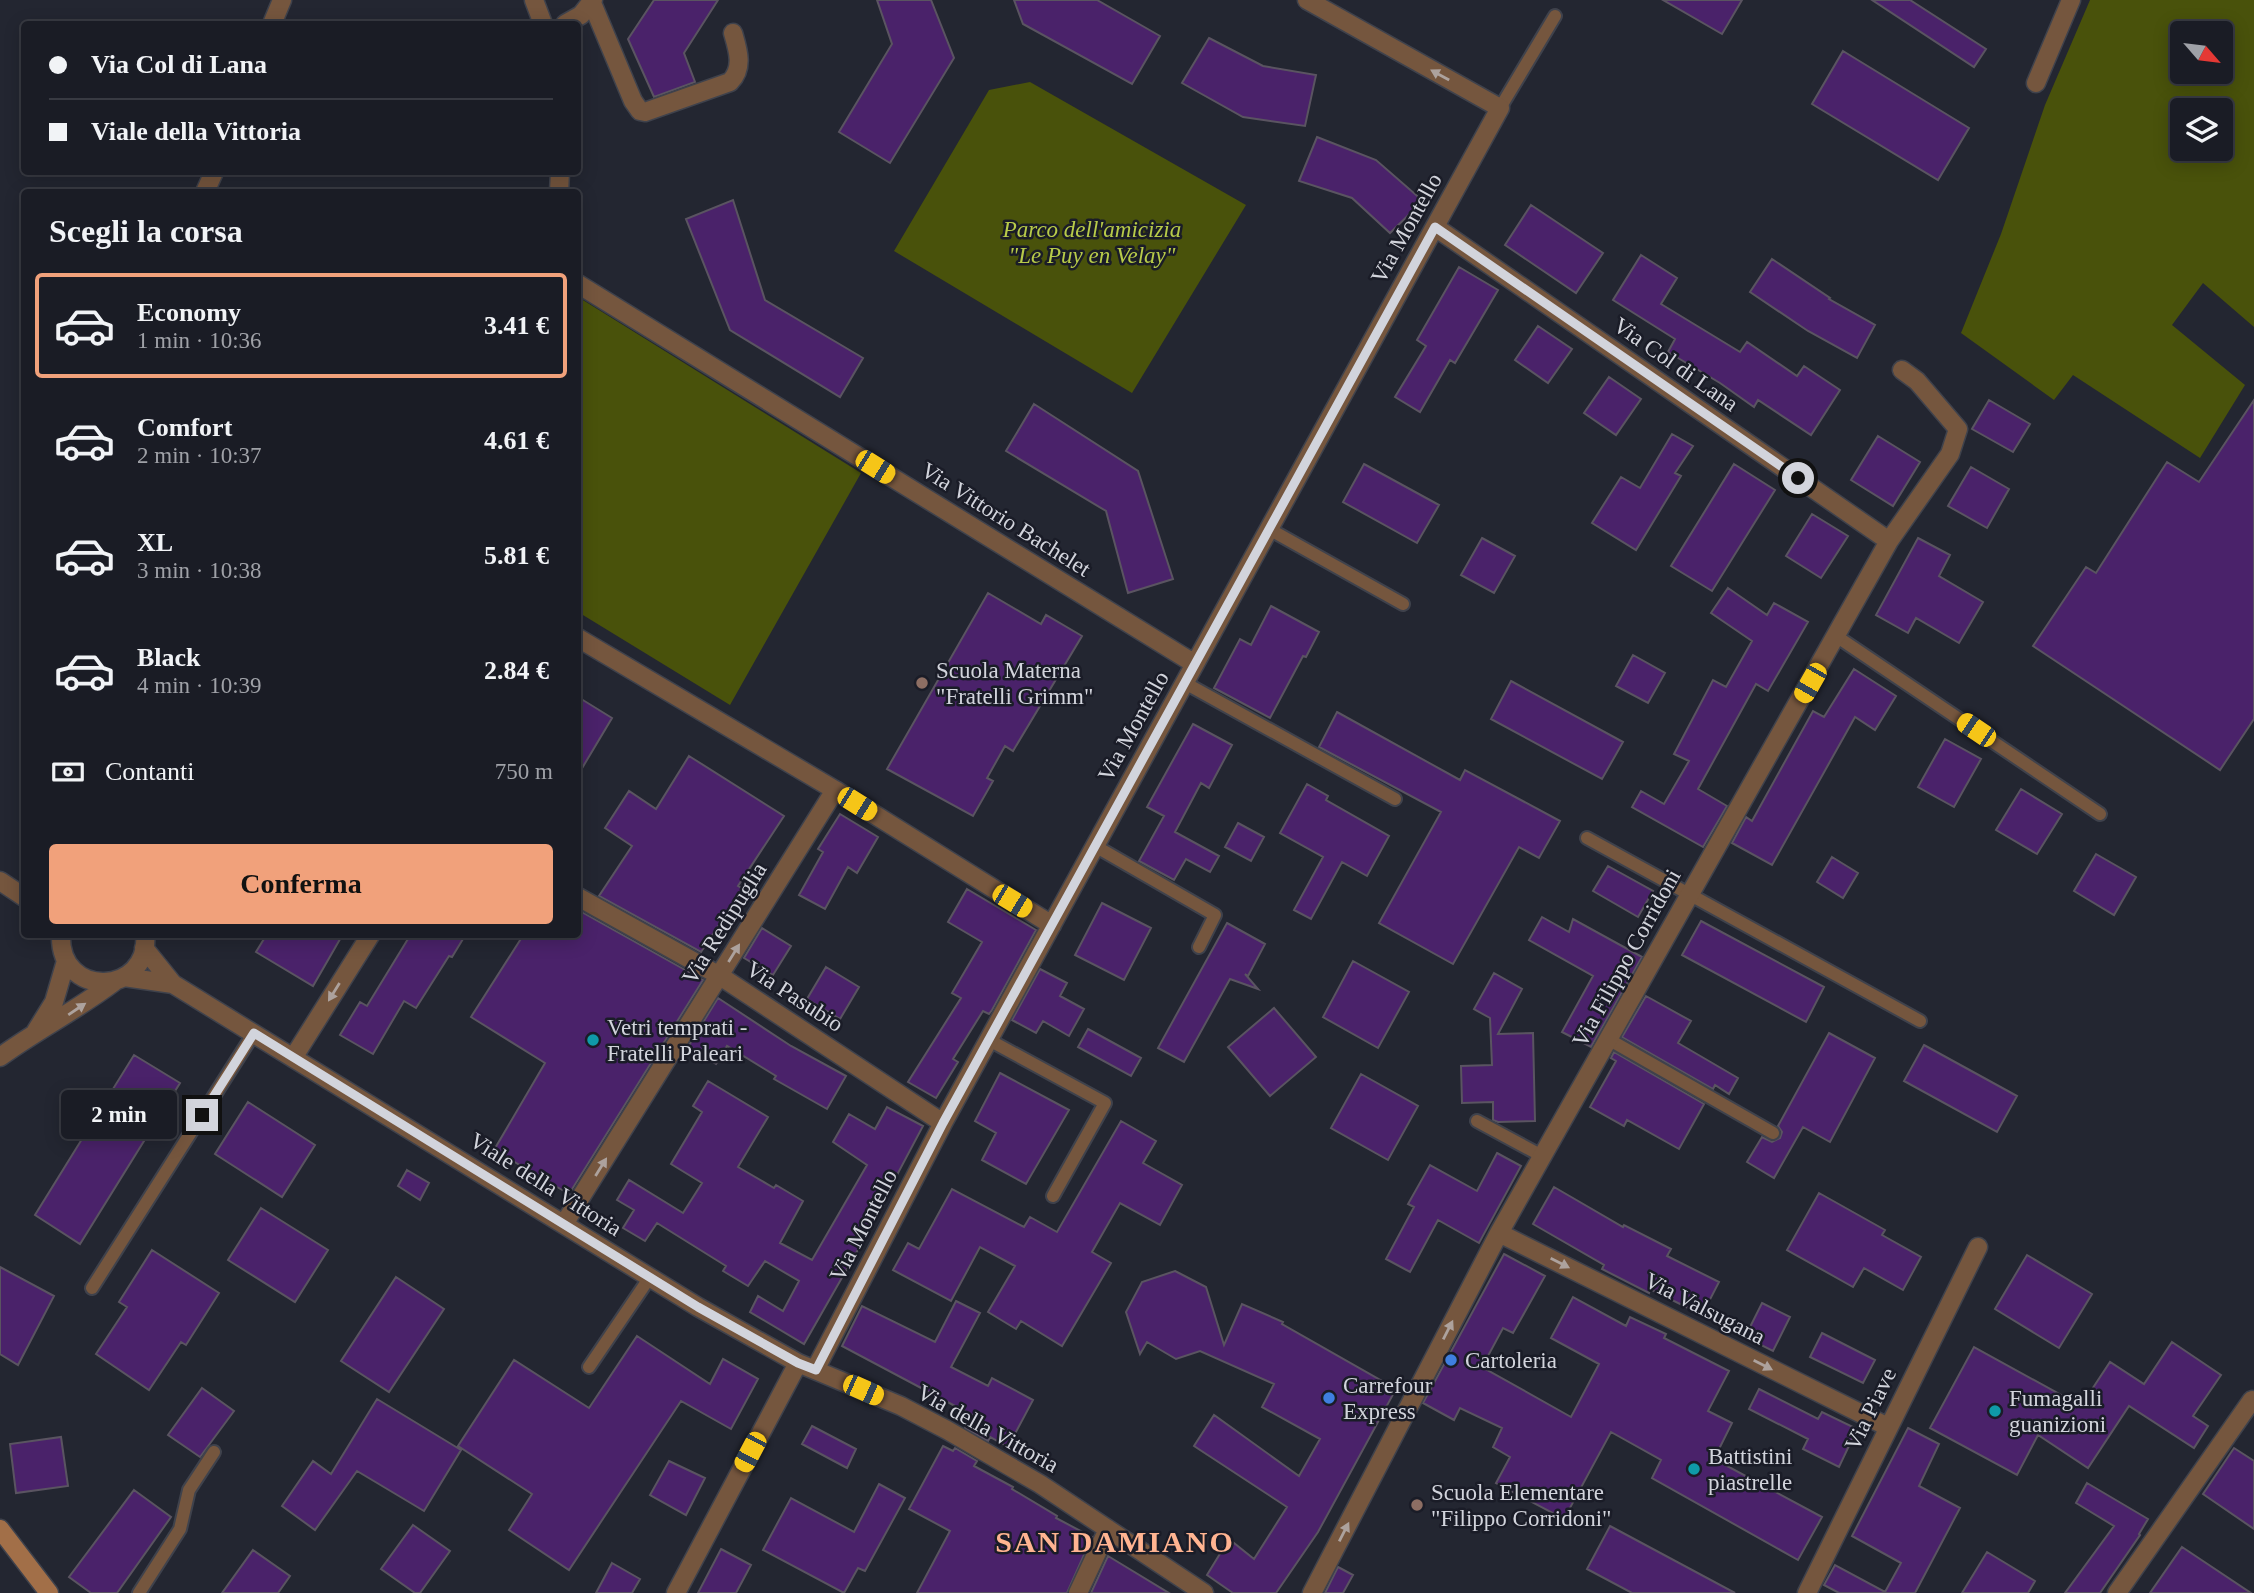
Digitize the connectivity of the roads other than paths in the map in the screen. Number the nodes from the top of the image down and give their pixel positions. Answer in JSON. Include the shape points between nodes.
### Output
{"nodes":[{"id":1,"x":282,"y":0,"type":"edge"},
{"id":2,"x":534,"y":0,"type":"edge"},
{"id":3,"x":1307,"y":0,"type":"edge"},
{"id":4,"x":2071,"y":0,"type":"edge"},
{"id":5,"x":592,"y":1,"type":"edge"},
{"id":6,"x":1555,"y":16,"type":"dead end"},
{"id":7,"x":273,"y":21,"type":"edge"},
{"id":8,"x":542,"y":21,"type":"edge"},
{"id":9,"x":570,"y":21,"type":"edge"},
{"id":10,"x":733,"y":33,"type":"dead end"},
{"id":11,"x":2036,"y":83,"type":"dead end"},
{"id":12,"x":1500,"y":108,"type":"junction"},
{"id":13,"x":1435,"y":227,"type":"junction"},
{"id":14,"x":581,"y":286,"type":"edge"},
{"id":15,"x":1902,"y":370,"type":"dead end"},
{"id":16,"x":1269,"y":529,"type":"junction"},
{"id":17,"x":1889,"y":541,"type":"junction"},
{"id":18,"x":1403,"y":604,"type":"dead end"},
{"id":19,"x":1836,"y":636,"type":"junction"},
{"id":20,"x":581,"y":640,"type":"edge"},
{"id":21,"x":1195,"y":664,"type":"junction"},
{"id":22,"x":1185,"y":683,"type":"junction"},
{"id":23,"x":835,"y":790,"type":"junction"},
{"id":24,"x":1395,"y":799,"type":"dead end"},
{"id":25,"x":2100,"y":814,"type":"dead end"},
{"id":26,"x":1587,"y":838,"type":"dead end"},
{"id":27,"x":1095,"y":846,"type":"junction"},
{"id":28,"x":0,"y":881,"type":"edge"},
{"id":29,"x":21,"y":895,"type":"edge"},
{"id":30,"x":1689,"y":895,"type":"junction"},
{"id":31,"x":581,"y":899,"type":"edge"},
{"id":32,"x":1052,"y":925,"type":"junction"},
{"id":33,"x":61,"y":938,"type":"edge"},
{"id":34,"x":368,"y":938,"type":"edge"},
{"id":35,"x":146,"y":939,"type":"edge"},
{"id":36,"x":1199,"y":947,"type":"dead end"},
{"id":37,"x":66,"y":961,"type":"junction"},
{"id":38,"x":720,"y":976,"type":"junction"},
{"id":39,"x":120,"y":979,"type":"junction"},
{"id":40,"x":173,"y":984,"type":"junction"},
{"id":41,"x":1920,"y":1021,"type":"dead end"},
{"id":42,"x":36,"y":1031,"type":"junction"},
{"id":43,"x":254,"y":1033,"type":"junction"},
{"id":44,"x":1608,"y":1039,"type":"junction"},
{"id":45,"x":989,"y":1040,"type":"junction"},
{"id":46,"x":0,"y":1057,"type":"edge"},
{"id":47,"x":293,"y":1058,"type":"junction"},
{"id":48,"x":1478,"y":1121,"type":"dead end"},
{"id":49,"x":943,"y":1123,"type":"junction"},
{"id":50,"x":1773,"y":1133,"type":"dead end"},
{"id":51,"x":1542,"y":1156,"type":"junction"},
{"id":52,"x":1053,"y":1196,"type":"dead end"},
{"id":53,"x":564,"y":1224,"type":"junction"},
{"id":54,"x":1499,"y":1233,"type":"junction"},
{"id":55,"x":1978,"y":1247,"type":"dead end"},
{"id":56,"x":650,"y":1278,"type":"junction"},
{"id":57,"x":92,"y":1288,"type":"dead end"},
{"id":58,"x":798,"y":1363,"type":"junction"},
{"id":59,"x":589,"y":1367,"type":"dead end"},
{"id":60,"x":816,"y":1370,"type":"junction"},
{"id":61,"x":2252,"y":1400,"type":"dead end"},
{"id":62,"x":1888,"y":1427,"type":"junction"},
{"id":63,"x":214,"y":1452,"type":"dead end"},
{"id":64,"x":0,"y":1529,"type":"edge"},
{"id":65,"x":1108,"y":1529,"type":"junction"},
{"id":66,"x":1810,"y":1592,"type":"edge"},
{"id":67,"x":49,"y":1593,"type":"edge"},
{"id":68,"x":139,"y":1593,"type":"edge"},
{"id":69,"x":676,"y":1593,"type":"edge"},
{"id":70,"x":1078,"y":1593,"type":"edge"},
{"id":71,"x":1204,"y":1593,"type":"edge"},
{"id":72,"x":1312,"y":1593,"type":"edge"},
{"id":73,"x":2117,"y":1593,"type":"edge"}],
"edges":[{"from":1,"to":7,"type":"street"},
{"from":2,"to":8,"type":"street"},
{"from":12,"to":3,"type":"street","one_way":true},
{"from":4,"to":11,"type":"street"},
{"from":5,"to":9,"type":"street"},
{"from":5,"to":10,"type":"street","via":[[640,111],[730,82],[739,63]]},
{"from":6,"to":12,"type":"lane"},
{"from":12,"to":13,"type":"street","name":"Via Montello"},
{"from":13,"to":16,"type":"street","name":"Via Montello"},
{"from":13,"to":17,"type":"street","name":"Via Col di Lana"},
{"from":14,"to":21,"type":"street","name":"Via Vittorio Bachelet"},
{"from":15,"to":17,"type":"street","name":"Via Filippo Corridoni","via":[[1958,429],[1950,454]]},
{"from":16,"to":18,"type":"lane"},
{"from":16,"to":21,"type":"street","name":"Via Montello"},
{"from":17,"to":19,"type":"street","name":"Via Filippo Corridoni"},
{"from":19,"to":25,"type":"lane"},
{"from":19,"to":30,"type":"street","name":"Via Filippo Corridoni"},
{"from":20,"to":23,"type":"street"},
{"from":21,"to":22,"type":"street","name":"Via Montello"},
{"from":22,"to":24,"type":"lane"},
{"from":22,"to":27,"type":"street","name":"Via Montello"},
{"from":23,"to":32,"type":"street"},
{"from":38,"to":23,"type":"street","name":"Via Redipuglia","one_way":true},
{"from":26,"to":30,"type":"lane"},
{"from":27,"to":32,"type":"street","name":"Via Montello"},
{"from":27,"to":36,"type":"lane","via":[[1215,915]]},
{"from":28,"to":29,"type":"street"},
{"from":30,"to":41,"type":"lane"},
{"from":30,"to":44,"type":"street","name":"Via Filippo Corridoni"},
{"from":31,"to":38,"type":"street","name":"Via Pasubio"},
{"from":32,"to":45,"type":"street","name":"Via Montello"},
{"from":33,"to":37,"type":"street"},
{"from":34,"to":47,"type":"street","one_way":true},
{"from":35,"to":39,"type":"street","via":[[138,964]]},
{"from":35,"to":40,"type":"street","name":"Viale della Vittoria"},
{"from":37,"to":39,"type":"street","name":"Viale della Vittoria","via":[[86,979],[100,983]]},
{"from":37,"to":42,"type":"street","via":[[54,1002]]},
{"from":38,"to":49,"type":"street","name":"Via Pasubio"},
{"from":53,"to":38,"type":"street","name":"Via Redipuglia","one_way":true},
{"from":39,"to":40,"type":"street","name":"Viale della Vittoria"},
{"from":42,"to":39,"type":"street","one_way":true},
{"from":40,"to":43,"type":"street","name":"Viale della Vittoria"},
{"from":42,"to":46,"type":"street"},
{"from":43,"to":47,"type":"street","name":"Viale della Vittoria"},
{"from":43,"to":57,"type":"lane"},
{"from":44,"to":50,"type":"lane"},
{"from":44,"to":51,"type":"street","name":"Via Filippo Corridoni"},
{"from":45,"to":49,"type":"street","name":"Via Montello"},
{"from":45,"to":52,"type":"lane","via":[[1105,1103]]},
{"from":47,"to":53,"type":"street","name":"Viale della Vittoria"},
{"from":48,"to":51,"type":"lane"},
{"from":49,"to":60,"type":"street","name":"Via Montello"},
{"from":51,"to":54,"type":"street","name":"Via Filippo Corridoni"},
{"from":53,"to":56,"type":"street","name":"Viale della Vittoria"},
{"from":54,"to":62,"type":"street","name":"Via Valsugana","one_way":true},
{"from":72,"to":54,"type":"street","name":"Via Filippo Corridoni","one_way":true},
{"from":55,"to":62,"type":"street","name":"Via Piave"},
{"from":56,"to":58,"type":"street","name":"Viale della Vittoria"},
{"from":56,"to":59,"type":"lane"},
{"from":58,"to":60,"type":"street","name":"Viale della Vittoria"},
{"from":58,"to":69,"type":"street"},
{"from":60,"to":65,"type":"street","name":"Via della Vittoria","via":[[925,1418],[1062,1488]]},
{"from":61,"to":73,"type":"street"},
{"from":62,"to":66,"type":"street","name":"Via Piave"},
{"from":63,"to":68,"type":"lane","via":[[189,1490],[180,1529]]},
{"from":64,"to":67,"type":"main road"},
{"from":65,"to":70,"type":"street"},
{"from":65,"to":71,"type":"street","name":"Via della Vittoria"}]}
